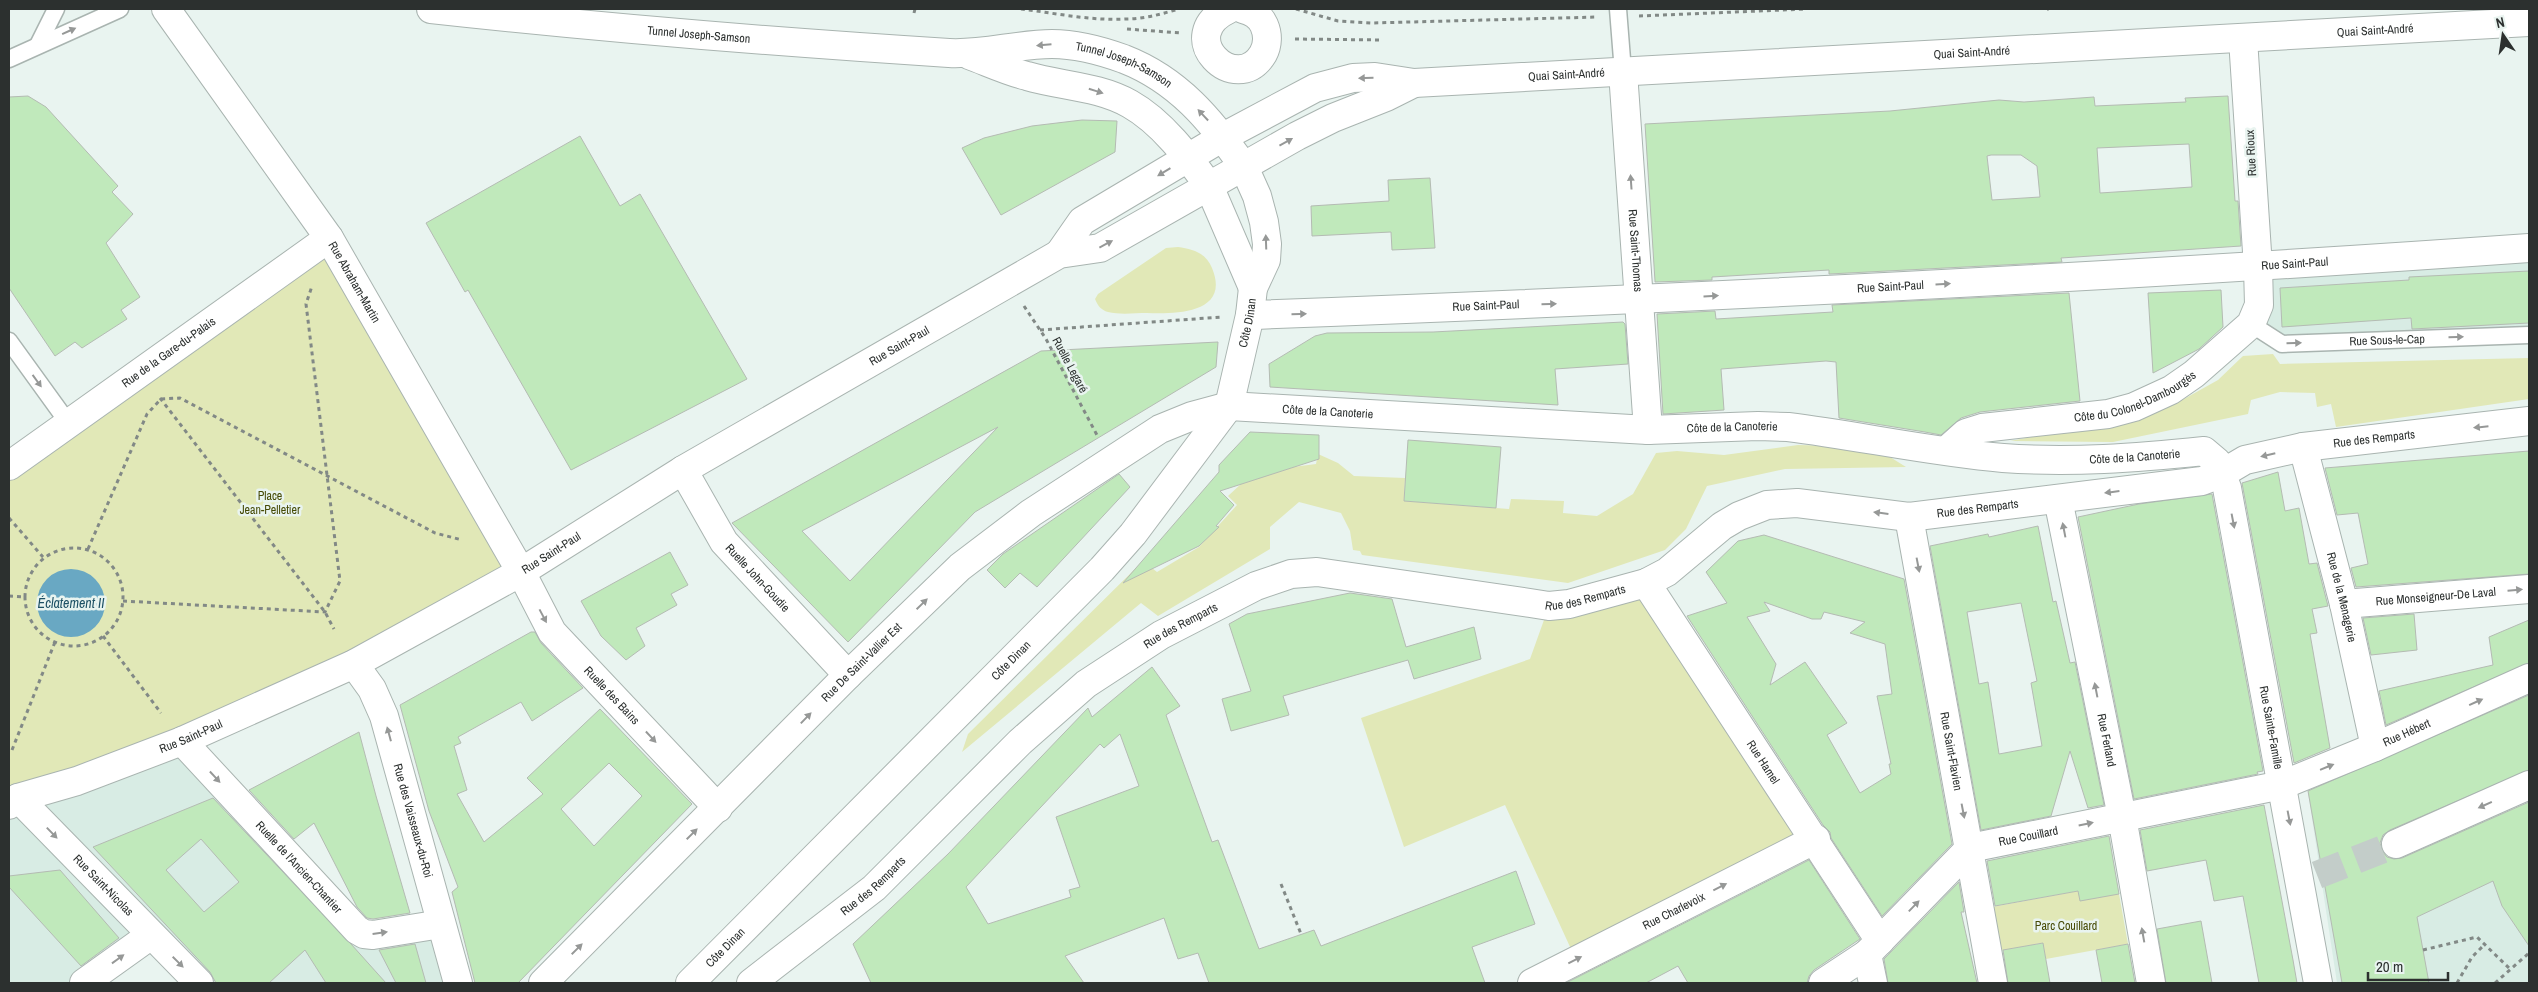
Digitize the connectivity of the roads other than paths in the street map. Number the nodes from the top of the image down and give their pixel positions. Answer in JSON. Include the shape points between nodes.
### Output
{"nodes":[{"id":1,"x":56,"y":9,"type":"edge"},
{"id":2,"x":120,"y":9,"type":"edge"},
{"id":3,"x":166,"y":9,"type":"edge"},
{"id":4,"x":431,"y":9,"type":"edge"},
{"id":5,"x":1229,"y":9,"type":"edge"},
{"id":6,"x":1243,"y":9,"type":"edge"},
{"id":7,"x":1618,"y":13,"type":"edge"},
{"id":8,"x":2529,"y":22,"type":"edge"},
{"id":9,"x":2243,"y":39,"type":"junction"},
{"id":10,"x":38,"y":45,"type":"junction"},
{"id":11,"x":965,"y":54,"type":"junction"},
{"id":12,"x":9,"y":60,"type":"edge"},
{"id":13,"x":1623,"y":72,"type":"junction"},
{"id":14,"x":1414,"y":83,"type":"junction"},
{"id":15,"x":1205,"y":147,"type":"junction"},
{"id":16,"x":1226,"y":176,"type":"junction"},
{"id":17,"x":329,"y":238,"type":"junction"},
{"id":18,"x":2529,"y":248,"type":"edge"},
{"id":19,"x":1059,"y":254,"type":"junction"},
{"id":20,"x":2258,"y":267,"type":"junction"},
{"id":21,"x":1254,"y":288,"type":"junction"},
{"id":22,"x":1640,"y":300,"type":"junction"},
{"id":23,"x":1250,"y":316,"type":"junction"},
{"id":24,"x":2251,"y":324,"type":"junction"},
{"id":25,"x":2529,"y":335,"type":"edge"},
{"id":26,"x":9,"y":341,"type":"edge"},
{"id":27,"x":1229,"y":406,"type":"junction"},
{"id":28,"x":2529,"y":421,"type":"edge"},
{"id":29,"x":69,"y":424,"type":"junction"},
{"id":30,"x":1648,"y":430,"type":"junction"},
{"id":31,"x":2303,"y":447,"type":"junction"},
{"id":32,"x":1947,"y":450,"type":"junction"},
{"id":33,"x":9,"y":466,"type":"edge"},
{"id":34,"x":683,"y":470,"type":"junction"},
{"id":35,"x":2223,"y":473,"type":"junction"},
{"id":36,"x":2058,"y":499,"type":"junction"},
{"id":37,"x":1909,"y":517,"type":"junction"},
{"id":38,"x":521,"y":572,"type":"junction"},
{"id":39,"x":1646,"y":583,"type":"junction"},
{"id":40,"x":2529,"y":589,"type":"edge"},
{"id":41,"x":2344,"y":604,"type":"junction"},
{"id":42,"x":354,"y":664,"type":"junction"},
{"id":43,"x":848,"y":675,"type":"junction"},
{"id":44,"x":2529,"y":678,"type":"edge"},
{"id":45,"x":182,"y":742,"type":"junction"},
{"id":46,"x":2375,"y":748,"type":"junction"},
{"id":47,"x":2529,"y":784,"type":"edge"},
{"id":48,"x":2282,"y":786,"type":"junction"},
{"id":49,"x":11,"y":797,"type":"edge"},
{"id":50,"x":718,"y":808,"type":"junction"},
{"id":51,"x":2122,"y":816,"type":"junction"},
{"id":52,"x":1816,"y":839,"type":"junction"},
{"id":53,"x":2396,"y":844,"type":"tunnel mouth"},
{"id":54,"x":1970,"y":848,"type":"junction"},
{"id":55,"x":441,"y":924,"type":"junction"},
{"id":56,"x":151,"y":935,"type":"junction"},
{"id":57,"x":1874,"y":948,"type":"junction"},
{"id":58,"x":84,"y":983,"type":"edge"},
{"id":59,"x":199,"y":983,"type":"edge"},
{"id":60,"x":458,"y":983,"type":"edge"},
{"id":61,"x":543,"y":983,"type":"edge"},
{"id":62,"x":690,"y":983,"type":"edge"},
{"id":63,"x":752,"y":983,"type":"edge"},
{"id":64,"x":1532,"y":983,"type":"edge"},
{"id":65,"x":1824,"y":983,"type":"edge"},
{"id":66,"x":1873,"y":983,"type":"edge"},
{"id":67,"x":1993,"y":983,"type":"edge"},
{"id":68,"x":2151,"y":983,"type":"edge"},
{"id":69,"x":2318,"y":983,"type":"edge"}],
"edges":[{"from":1,"to":10,"type":"lane"},
{"from":10,"to":2,"type":"lane","one_way":true},
{"from":3,"to":17,"type":"street","name":"Rue Abraham-Martin"},
{"from":4,"to":11,"type":"street","name":"Tunnel Joseph-Samson","via":[[574,25]]},
{"from":5,"to":6,"type":"street","via":[[1212,20],[1206,36],[1212,58],[1230,68],[1249,66],[1258,61],[1267,39],[1257,16]]},
{"from":7,"to":13,"type":"lane"},
{"from":8,"to":9,"type":"street","name":"Quai Saint-André"},
{"from":9,"to":13,"type":"street","name":"Quai Saint-André"},
{"from":9,"to":20,"type":"street","name":"Rue Rioux"},
{"from":10,"to":12,"type":"lane"},
{"from":11,"to":15,"type":"street","name":"Tunnel Joseph-Samson","one_way":true,"via":[[1026,76],[1092,90],[1123,101]]},
{"from":15,"to":11,"type":"street","name":"Tunnel Joseph-Samson","one_way":true,"via":[[1170,83],[1122,58],[1069,45],[1050,44]]},
{"from":13,"to":14,"type":"street","name":"Quai Saint-André"},
{"from":22,"to":13,"type":"street","name":"Rue Saint-Thomas","one_way":true},
{"from":14,"to":15,"type":"street","name":"Quai Saint-André","one_way":true,"via":[[1375,77],[1315,88]]},
{"from":16,"to":14,"type":"street","name":"Quai Saint-André","one_way":true,"via":[[1333,118]]},
{"from":15,"to":16,"type":"street","name":"Tunnel Joseph-Samson"},
{"from":15,"to":16,"type":"street","name":"Tunnel Joseph-Samson"},
{"from":15,"to":19,"type":"street","name":"Rue Saint-Paul","one_way":true,"via":[[1082,221]]},
{"from":19,"to":16,"type":"street","name":"Rue Saint-Paul","one_way":true,"via":[[1100,248]]},
{"from":16,"to":21,"type":"street","name":"Côte Dinan"},
{"from":21,"to":16,"type":"street","name":"Côte Dinan","one_way":true,"via":[[1266,260],[1264,222],[1257,196]]},
{"from":17,"to":29,"type":"street","name":"Rue de la Gare-du-Palais"},
{"from":17,"to":38,"type":"street","name":"Rue Abraham-Martin"},
{"from":18,"to":20,"type":"street","name":"Rue Saint-Paul"},
{"from":19,"to":34,"type":"street","name":"Rue Saint-Paul"},
{"from":22,"to":20,"type":"street","name":"Rue Saint-Paul","one_way":true},
{"from":20,"to":24,"type":"street","via":[[2258,305]]},
{"from":21,"to":23,"type":"street","name":"Côte Dinan"},
{"from":23,"to":22,"type":"street","name":"Rue Saint-Paul","one_way":true},
{"from":22,"to":30,"type":"street","name":"Rue Saint-Thomas"},
{"from":23,"to":27,"type":"street","name":"Côte Dinan"},
{"from":24,"to":25,"type":"lane","name":"Rue Sous-le-Cap","one_way":true,"via":[[2282,344]]},
{"from":24,"to":32,"type":"street","name":"Côte du Colonel-Dambourgès","via":[[2194,374],[2171,390],[2134,407],[2108,414],[1982,428],[1966,434]]},
{"from":26,"to":29,"type":"lane","one_way":true},
{"from":27,"to":30,"type":"street","name":"Côte de la Canoterie"},
{"from":43,"to":27,"type":"street","name":"Rue De Saint-Vallier Est","one_way":true,"via":[[990,542],[1160,429]]},
{"from":27,"to":62,"type":"street","name":"Côte Dinan","via":[[1160,499],[1102,569]]},
{"from":28,"to":31,"type":"street","name":"Rue des Remparts","one_way":true},
{"from":29,"to":33,"type":"street","name":"Rue de la Gare-du-Palais"},
{"from":30,"to":32,"type":"street","name":"Côte de la Canoterie","via":[[1788,427]]},
{"from":31,"to":35,"type":"street","name":"Rue des Remparts","one_way":true,"via":[[2245,460]]},
{"from":31,"to":41,"type":"street","name":"Rue de la Menagerie"},
{"from":32,"to":35,"type":"street","name":"Côte de la Canoterie","via":[[2002,458],[2056,460],[2204,451],[2217,462]]},
{"from":34,"to":38,"type":"street","name":"Rue Saint-Paul"},
{"from":34,"to":43,"type":"street","name":"Ruelle John-Goudie","via":[[724,542]]},
{"from":35,"to":36,"type":"street","name":"Rue des Remparts","one_way":true,"via":[[2202,481]]},
{"from":35,"to":48,"type":"street","name":"Rue Sainte-Famille","one_way":true},
{"from":36,"to":37,"type":"street","name":"Rue des Remparts"},
{"from":51,"to":36,"type":"street","name":"Rue Ferland","one_way":true},
{"from":37,"to":39,"type":"street","name":"Rue des Remparts","one_way":true,"via":[[1797,504],[1767,505],[1722,526],[1667,572]]},
{"from":37,"to":54,"type":"street","name":"Rue Saint-Flavien","one_way":true},
{"from":38,"to":42,"type":"street","name":"Rue Saint-Paul"},
{"from":38,"to":50,"type":"street","name":"Ruelle des Bains","one_way":true,"via":[[552,632]]},
{"from":39,"to":52,"type":"street","name":"Rue Hamel"},
{"from":39,"to":63,"type":"street","name":"Rue des Remparts","via":[[1569,604],[1549,606],[1342,574],[1291,574],[1270,580],[1160,635],[1086,684],[1020,742],[874,888]]},
{"from":41,"to":40,"type":"street","name":"Rue Monseigneur-De Laval","one_way":true},
{"from":41,"to":46,"type":"street","name":"Rue de la Menagerie"},
{"from":42,"to":45,"type":"street","name":"Rue Saint-Paul"},
{"from":55,"to":42,"type":"street","name":"Rue des Vaisseaux-du-Roi","one_way":true,"via":[[384,716],[372,688]]},
{"from":50,"to":43,"type":"street","name":"Rue De Saint-Vallier Est","one_way":true},
{"from":46,"to":44,"type":"street","name":"Rue Hébert","one_way":true},
{"from":45,"to":49,"type":"street","name":"Rue Saint-Paul","via":[[77,781]]},
{"from":45,"to":55,"type":"street","name":"Ruelle de l'Ancien-Chantier","one_way":true,"via":[[357,930],[373,935]]},
{"from":48,"to":46,"type":"street","name":"Rue Hébert","one_way":true},
{"from":47,"to":53,"type":"street","one_way":true},
{"from":48,"to":51,"type":"street","name":"Rue Couillard"},
{"from":48,"to":69,"type":"street","name":"Rue Sainte-Famille","one_way":true,"via":[[2309,877]]},
{"from":49,"to":56,"type":"street","name":"Rue Saint-Nicolas","one_way":true},
{"from":61,"to":50,"type":"street","name":"Rue De Saint-Vallier Est","one_way":true},
{"from":54,"to":51,"type":"street","name":"Rue Couillard","one_way":true},
{"from":68,"to":51,"type":"street","name":"Rue Ferland","one_way":true},
{"from":52,"to":57,"type":"street","name":"Rue Hamel"},
{"from":64,"to":52,"type":"street","name":"Rue Charlevoix","one_way":true},
{"from":57,"to":54,"type":"street","one_way":true},
{"from":54,"to":67,"type":"street","name":"Rue Saint-Flavien"},
{"from":55,"to":60,"type":"street","name":"Rue des Vaisseaux-du-Roi"},
{"from":58,"to":56,"type":"street","one_way":true},
{"from":56,"to":59,"type":"street","name":"Rue Saint-Nicolas","one_way":true},
{"from":57,"to":65,"type":"street"},
{"from":57,"to":66,"type":"street"}]}
